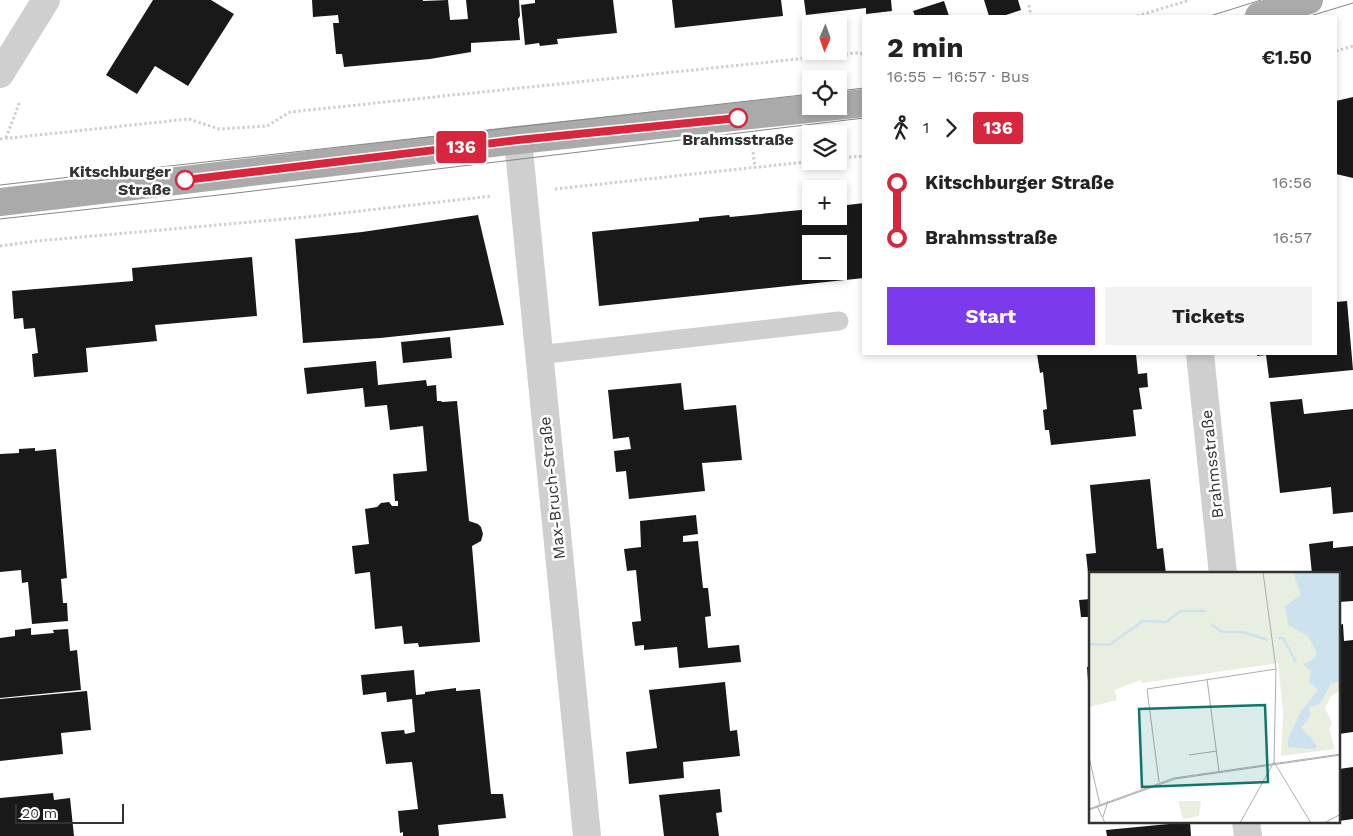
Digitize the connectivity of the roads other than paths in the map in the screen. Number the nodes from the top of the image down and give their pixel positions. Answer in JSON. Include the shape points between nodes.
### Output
{"nodes":[{"id":1,"x":46,"y":0,"type":"edge"},
{"id":2,"x":1309,"y":0,"type":"edge"},
{"id":3,"x":1262,"y":15,"type":"edge"},
{"id":4,"x":0,"y":74,"type":"edge"},
{"id":5,"x":862,"y":104,"type":"edge"},
{"id":6,"x":518,"y":140,"type":"junction"},
{"id":7,"x":0,"y":202,"type":"edge"},
{"id":8,"x":839,"y":321,"type":"dead end"},
{"id":9,"x":538,"y":355,"type":"junction"},
{"id":10,"x":1200,"y":355,"type":"edge"},
{"id":11,"x":1224,"y":572,"type":"edge"},
{"id":12,"x":587,"y":836,"type":"edge"}],
"edges":[{"from":1,"to":4,"type":"street"},
{"from":2,"to":3,"type":"main road"},
{"from":5,"to":6,"type":"main road"},
{"from":6,"to":7,"type":"main road"},
{"from":6,"to":9,"type":"street","name":"Max-Bruch-Straße"},
{"from":8,"to":9,"type":"lane"},
{"from":9,"to":12,"type":"street","name":"Max-Bruch-Straße"},
{"from":10,"to":11,"type":"street","name":"Brahmsstraße"}]}
